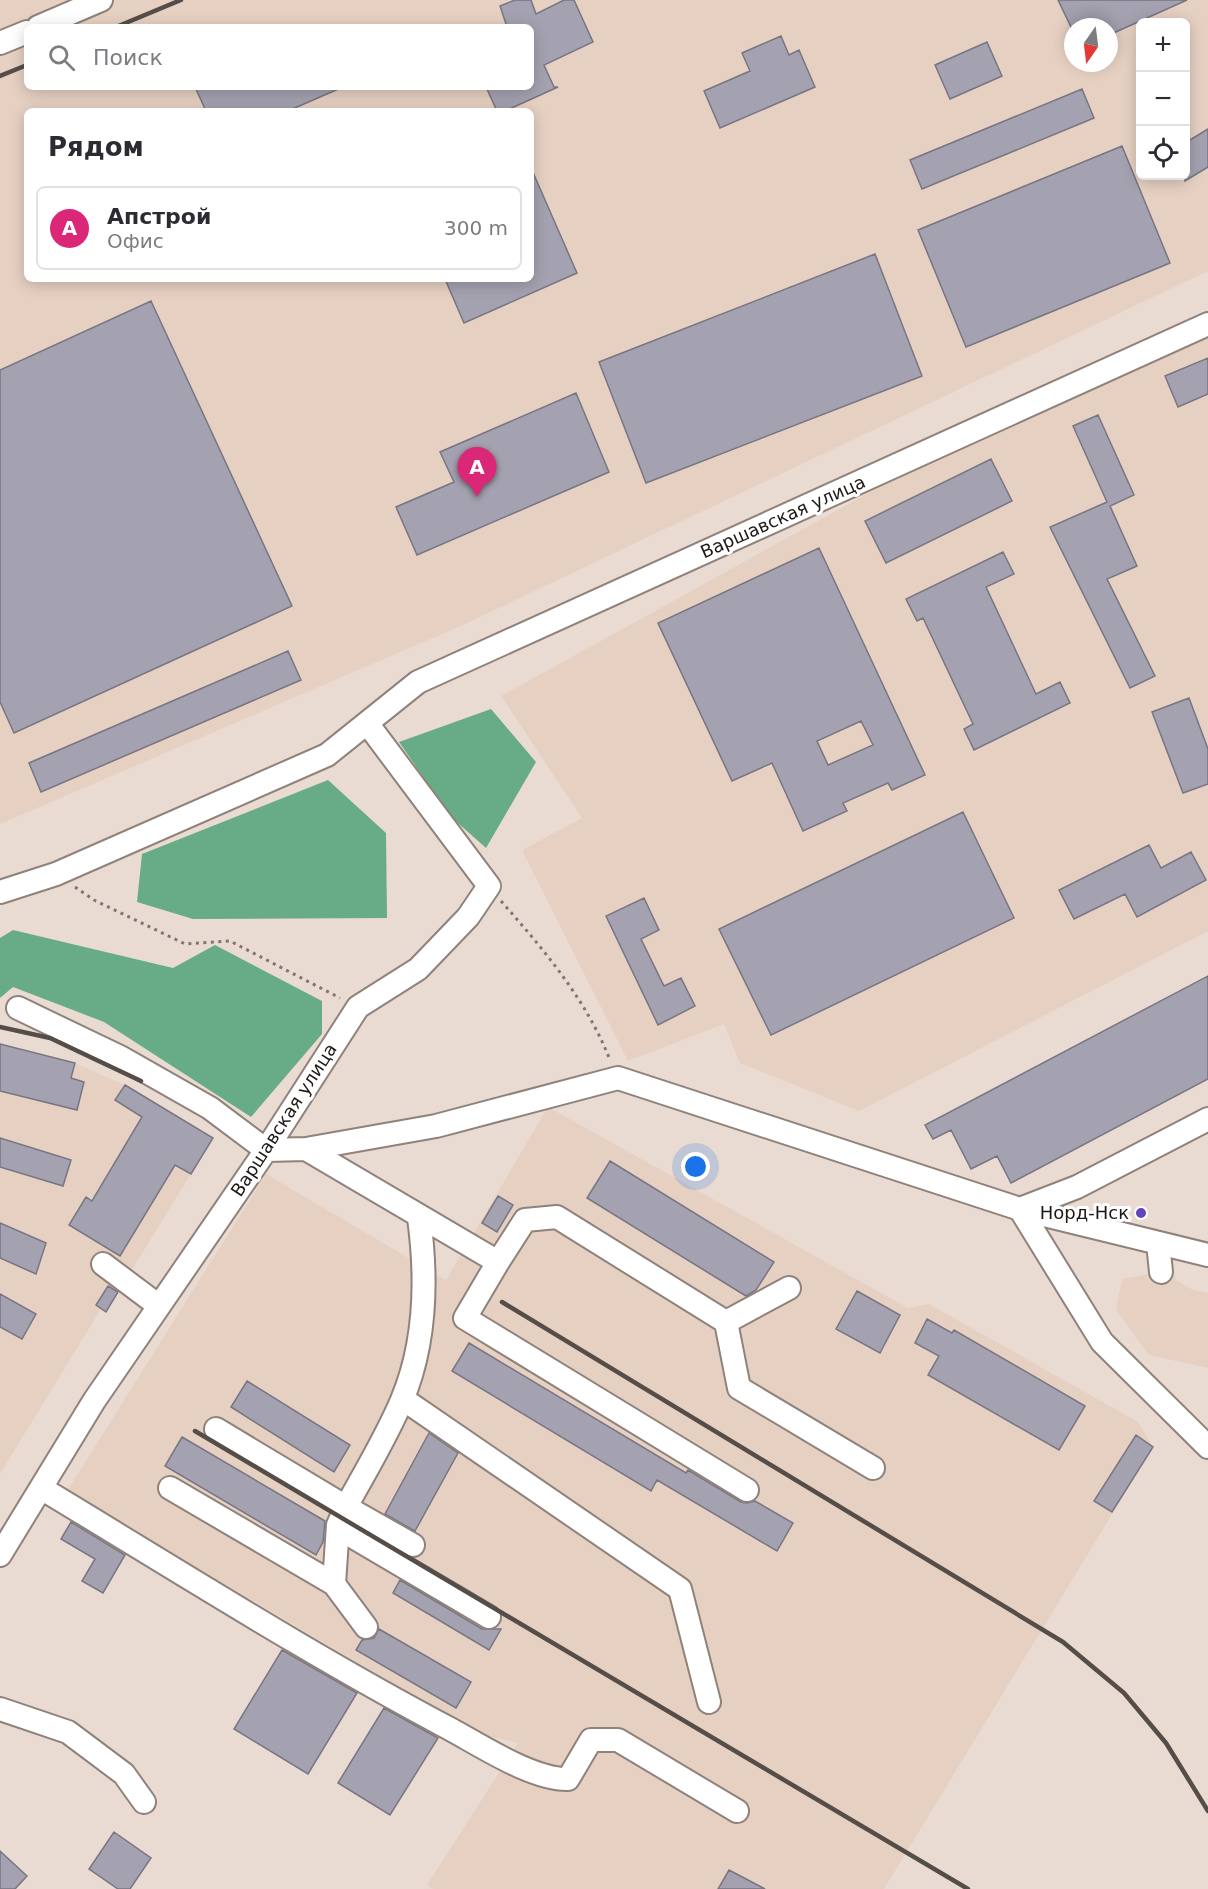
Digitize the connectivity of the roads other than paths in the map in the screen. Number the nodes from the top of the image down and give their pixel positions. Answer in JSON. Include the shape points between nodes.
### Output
{"nodes":[{"id":1,"x":101,"y":0,"type":"edge"},
{"id":2,"x":45,"y":24,"type":"edge"},
{"id":3,"x":24,"y":33,"type":"edge"},
{"id":4,"x":0,"y":43,"type":"edge"},
{"id":5,"x":1208,"y":324,"type":"edge"},
{"id":6,"x":367,"y":723,"type":"junction"},
{"id":7,"x":0,"y":892,"type":"edge"},
{"id":8,"x":18,"y":1008,"type":"dead end"},
{"id":9,"x":1208,"y":1119,"type":"edge"},
{"id":10,"x":306,"y":1149,"type":"junction"},
{"id":11,"x":266,"y":1150,"type":"junction"},
{"id":12,"x":1020,"y":1209,"type":"junction"},
{"id":13,"x":419,"y":1218,"type":"junction"},
{"id":14,"x":1158,"y":1243,"type":"junction"},
{"id":15,"x":1208,"y":1256,"type":"edge"},
{"id":16,"x":498,"y":1262,"type":"junction"},
{"id":17,"x":103,"y":1264,"type":"dead end"},
{"id":18,"x":1161,"y":1272,"type":"dead end"},
{"id":19,"x":789,"y":1288,"type":"dead end"},
{"id":20,"x":159,"y":1306,"type":"junction"},
{"id":21,"x":726,"y":1322,"type":"junction"},
{"id":22,"x":403,"y":1399,"type":"junction"},
{"id":23,"x":216,"y":1429,"type":"dead end"},
{"id":24,"x":1208,"y":1447,"type":"edge"},
{"id":25,"x":873,"y":1468,"type":"dead end"},
{"id":26,"x":41,"y":1488,"type":"junction"},
{"id":27,"x":170,"y":1488,"type":"dead end"},
{"id":28,"x":747,"y":1490,"type":"dead end"},
{"id":29,"x":346,"y":1507,"type":"junction"},
{"id":30,"x":338,"y":1528,"type":"junction"},
{"id":31,"x":413,"y":1545,"type":"dead end"},
{"id":32,"x":0,"y":1555,"type":"edge"},
{"id":33,"x":334,"y":1584,"type":"junction"},
{"id":34,"x":489,"y":1617,"type":"dead end"},
{"id":35,"x":366,"y":1627,"type":"dead end"},
{"id":36,"x":709,"y":1702,"type":"dead end"},
{"id":37,"x":0,"y":1709,"type":"edge"},
{"id":38,"x":144,"y":1802,"type":"dead end"},
{"id":39,"x":737,"y":1811,"type":"dead end"}],
"edges":[{"from":1,"to":2,"type":"street"},
{"from":3,"to":4,"type":"street"},
{"from":5,"to":6,"type":"street","name":"Варшавская улица","via":[[418,682]]},
{"from":6,"to":7,"type":"street","name":"Варшавская улица","via":[[327,755],[56,874]]},
{"from":6,"to":11,"type":"street","name":"Варшавская улица","via":[[489,886],[468,917],[418,969],[358,1007]]},
{"from":8,"to":11,"type":"street","via":[[122,1058],[210,1108]]},
{"from":9,"to":12,"type":"street","via":[[1077,1187]]},
{"from":10,"to":11,"type":"street"},
{"from":10,"to":12,"type":"street","via":[[436,1126],[618,1078]]},
{"from":10,"to":13,"type":"street"},
{"from":11,"to":20,"type":"street","name":"Варшавская улица"},
{"from":12,"to":14,"type":"street"},
{"from":12,"to":24,"type":"street","via":[[1102,1342]]},
{"from":13,"to":16,"type":"street"},
{"from":13,"to":22,"type":"street","via":[[425,1268],[420,1335]]},
{"from":14,"to":15,"type":"street"},
{"from":14,"to":18,"type":"street"},
{"from":16,"to":21,"type":"street","via":[[525,1220],[556,1217]]},
{"from":16,"to":28,"type":"street","via":[[465,1318]]},
{"from":17,"to":20,"type":"street"},
{"from":19,"to":21,"type":"street"},
{"from":20,"to":26,"type":"street","name":"Варшавская улица"},
{"from":21,"to":25,"type":"street","via":[[739,1388]]},
{"from":22,"to":29,"type":"street"},
{"from":22,"to":36,"type":"street","via":[[680,1589]]},
{"from":23,"to":29,"type":"street"},
{"from":26,"to":32,"type":"street","name":"Варшавская улица"},
{"from":26,"to":39,"type":"street","via":[[391,1698],[552,1780],[568,1779],[591,1740],[618,1740]]},
{"from":27,"to":33,"type":"street"},
{"from":29,"to":30,"type":"street"},
{"from":29,"to":31,"type":"street"},
{"from":30,"to":33,"type":"street"},
{"from":30,"to":34,"type":"street"},
{"from":33,"to":35,"type":"street"},
{"from":37,"to":38,"type":"street","via":[[68,1732],[124,1774]]}]}
